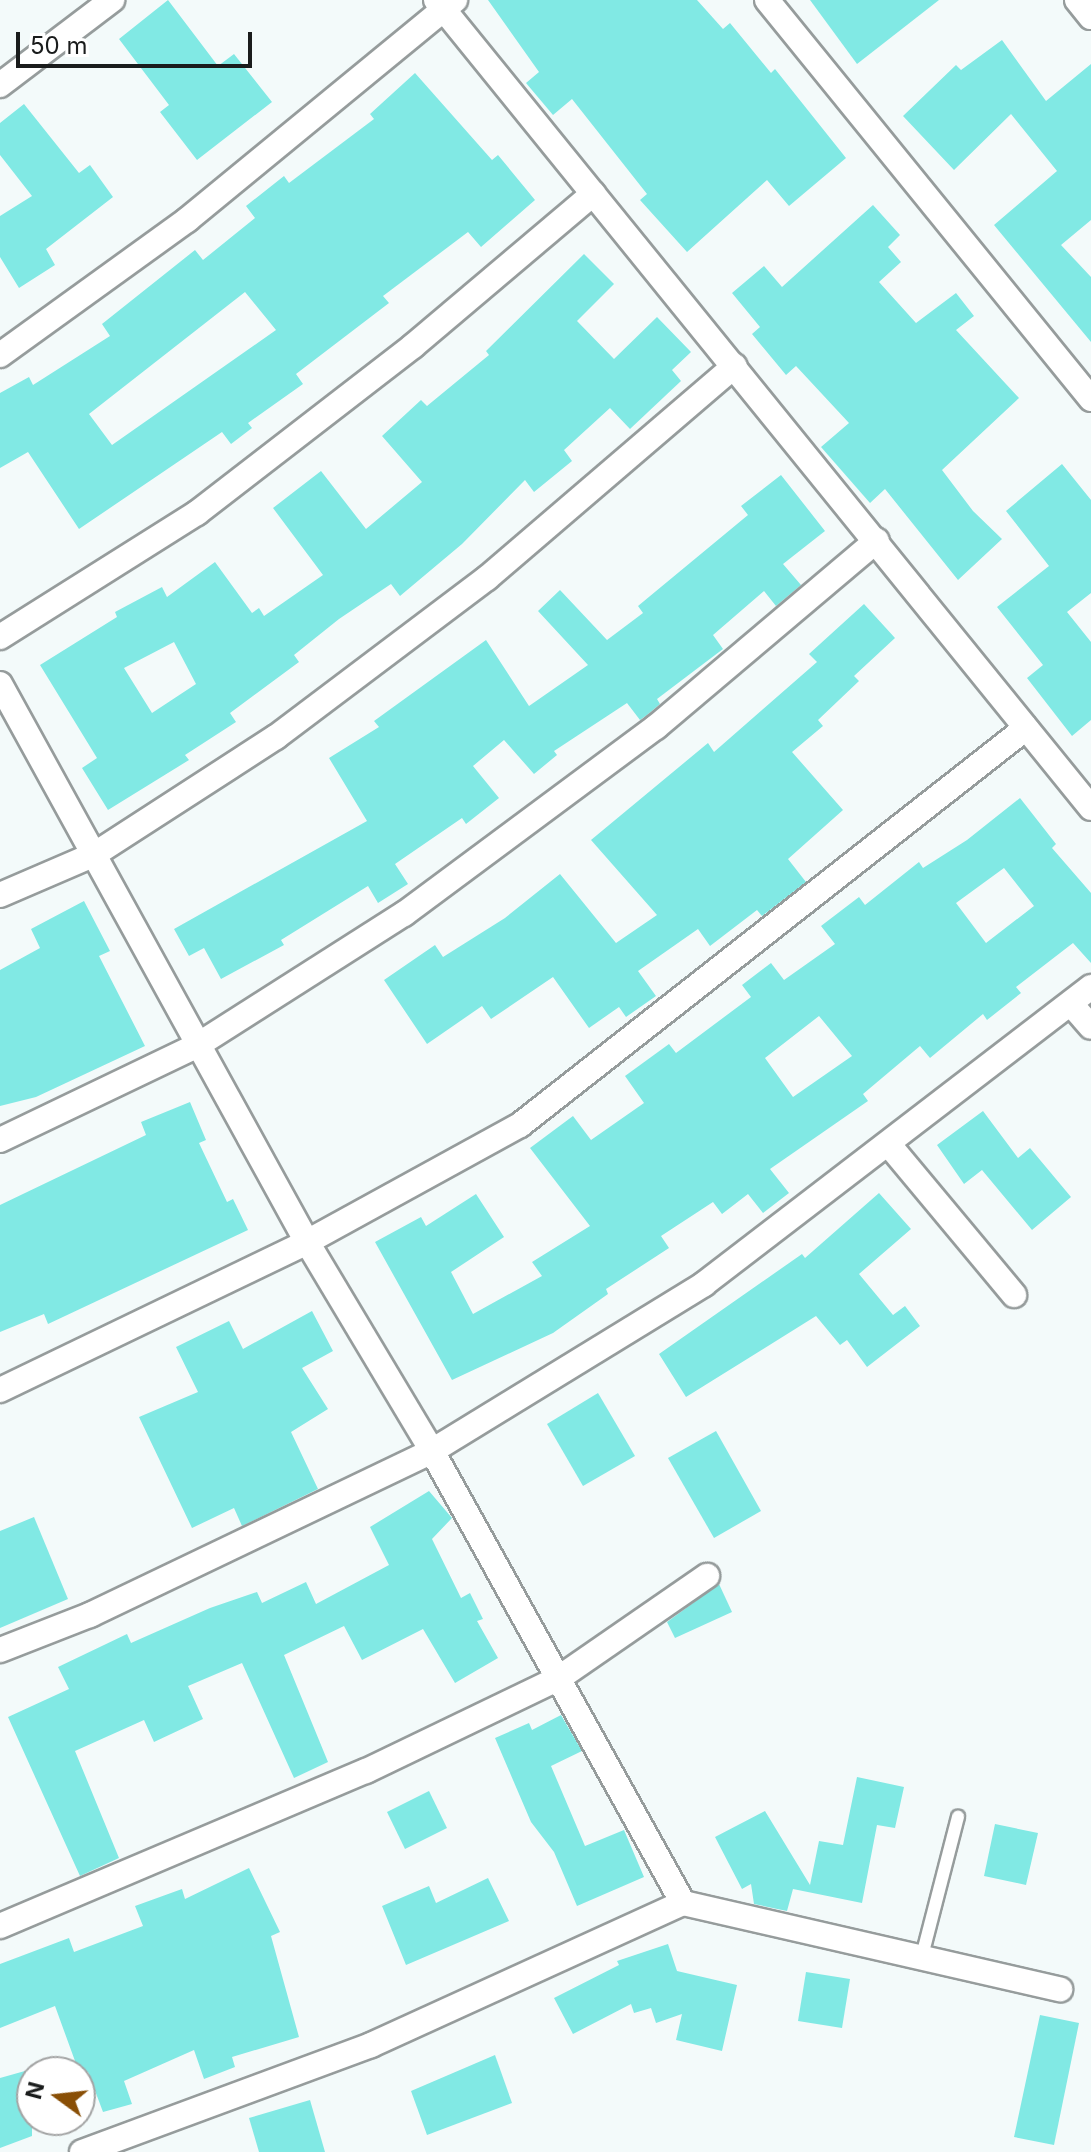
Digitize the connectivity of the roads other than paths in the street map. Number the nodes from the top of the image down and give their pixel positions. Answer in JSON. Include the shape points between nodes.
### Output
{"nodes":[{"id":1,"x":112,"y":0,"type":"edge"},
{"id":2,"x":767,"y":0,"type":"edge"},
{"id":3,"x":1077,"y":0,"type":"edge"},
{"id":4,"x":445,"y":3,"type":"edge"},
{"id":5,"x":1091,"y":17,"type":"edge"},
{"id":6,"x":0,"y":85,"type":"edge"},
{"id":7,"x":593,"y":194,"type":"junction"},
{"id":8,"x":0,"y":355,"type":"edge"},
{"id":9,"x":734,"y":366,"type":"junction"},
{"id":10,"x":1091,"y":399,"type":"edge"},
{"id":11,"x":877,"y":540,"type":"junction"},
{"id":12,"x":0,"y":637,"type":"edge"},
{"id":13,"x":0,"y":684,"type":"edge"},
{"id":14,"x":1026,"y":728,"type":"junction"},
{"id":15,"x":1091,"y":808,"type":"edge"},
{"id":16,"x":95,"y":854,"type":"junction"},
{"id":17,"x":0,"y":895,"type":"edge"},
{"id":18,"x":1091,"y":987,"type":"edge"},
{"id":19,"x":1071,"y":1004,"type":"junction"},
{"id":20,"x":1091,"y":1027,"type":"edge"},
{"id":21,"x":198,"y":1045,"type":"junction"},
{"id":22,"x":0,"y":1140,"type":"edge"},
{"id":23,"x":890,"y":1146,"type":"junction"},
{"id":24,"x":307,"y":1242,"type":"junction"},
{"id":25,"x":1014,"y":1295,"type":"dead end"},
{"id":26,"x":0,"y":1390,"type":"edge"},
{"id":27,"x":432,"y":1451,"type":"junction"},
{"id":28,"x":707,"y":1576,"type":"dead end"},
{"id":29,"x":0,"y":1650,"type":"edge"},
{"id":30,"x":559,"y":1678,"type":"junction"},
{"id":31,"x":958,"y":1817,"type":"dead end"},
{"id":32,"x":683,"y":1903,"type":"junction"},
{"id":33,"x":0,"y":1926,"type":"edge"},
{"id":34,"x":922,"y":1956,"type":"junction"},
{"id":35,"x":1060,"y":1989,"type":"dead end"},
{"id":36,"x":82,"y":2152,"type":"edge"}],
"edges":[{"from":1,"to":6,"type":"street"},
{"from":2,"to":10,"type":"street"},
{"from":3,"to":5,"type":"street"},
{"from":4,"to":7,"type":"street"},
{"from":4,"to":8,"type":"street","via":[[187,220]]},
{"from":7,"to":9,"type":"street"},
{"from":7,"to":12,"type":"street","via":[[413,346],[197,513]]},
{"from":9,"to":11,"type":"street"},
{"from":9,"to":16,"type":"street","via":[[487,578],[276,737]]},
{"from":11,"to":14,"type":"street"},
{"from":11,"to":21,"type":"street","via":[[631,746],[404,914]]},
{"from":13,"to":16,"type":"street"},
{"from":14,"to":15,"type":"street"},
{"from":14,"to":24,"type":"street","via":[[520,1125]]},
{"from":16,"to":17,"type":"street"},
{"from":16,"to":21,"type":"street"},
{"from":18,"to":19,"type":"street"},
{"from":19,"to":20,"type":"street"},
{"from":19,"to":23,"type":"street"},
{"from":21,"to":22,"type":"street"},
{"from":21,"to":24,"type":"street"},
{"from":23,"to":25,"type":"street"},
{"from":23,"to":27,"type":"street","via":[[704,1284]]},
{"from":24,"to":26,"type":"street"},
{"from":24,"to":27,"type":"street"},
{"from":27,"to":29,"type":"street","via":[[90,1615]]},
{"from":27,"to":30,"type":"street"},
{"from":28,"to":30,"type":"street"},
{"from":30,"to":32,"type":"street"},
{"from":30,"to":33,"type":"street","via":[[352,1777]]},
{"from":31,"to":34,"type":"lane"},
{"from":32,"to":34,"type":"street"},
{"from":32,"to":36,"type":"street","via":[[371,2045]]},
{"from":34,"to":35,"type":"street"}]}
